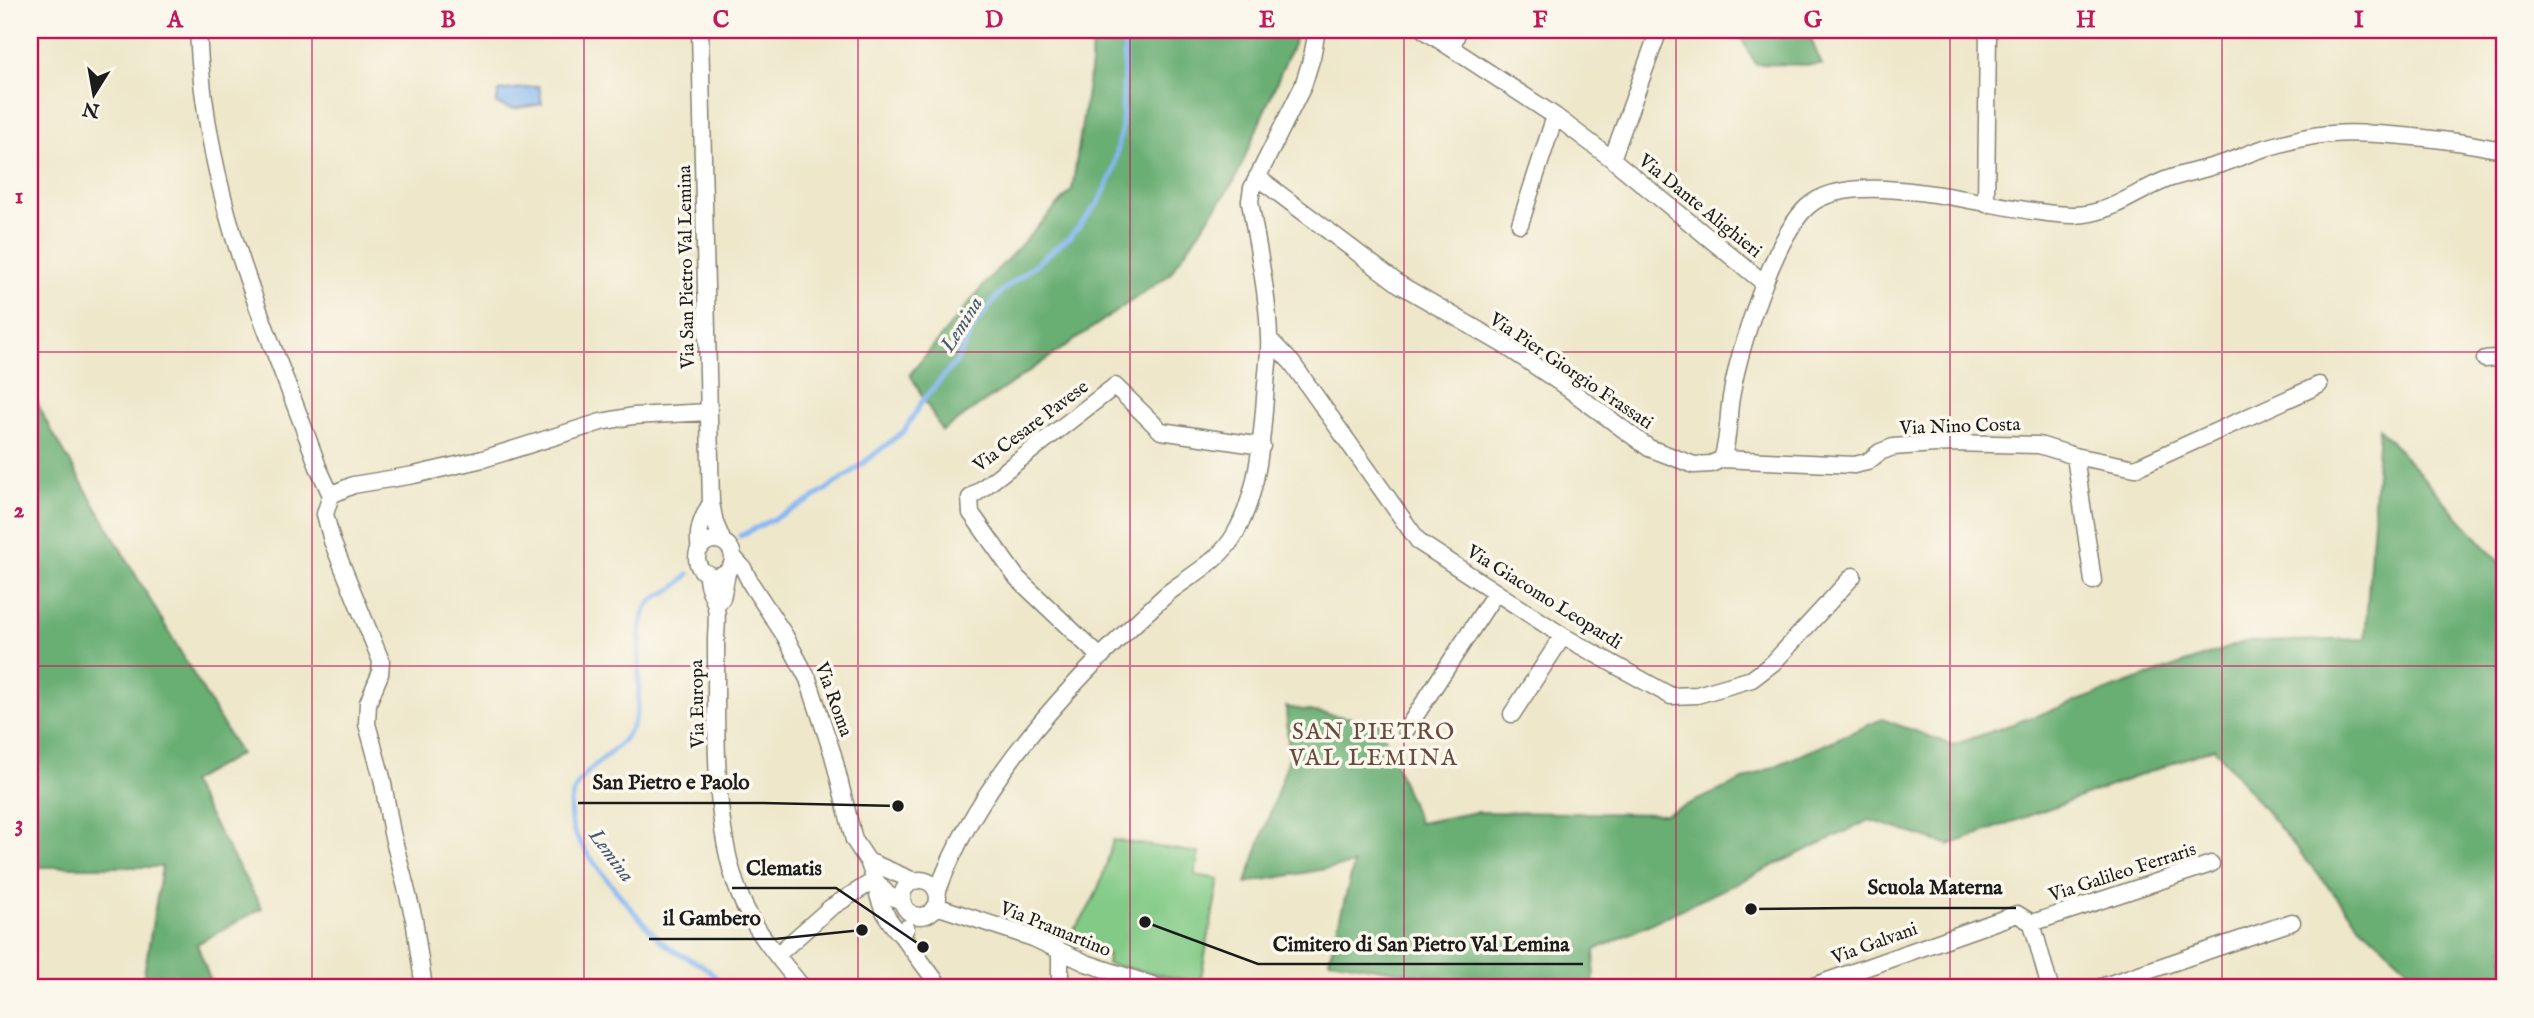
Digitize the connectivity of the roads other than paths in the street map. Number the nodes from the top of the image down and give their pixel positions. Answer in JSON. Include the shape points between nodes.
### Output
{"nodes":[{"id":1,"x":198,"y":30,"type":"edge"},
{"id":2,"x":700,"y":30,"type":"edge"},
{"id":3,"x":1317,"y":30,"type":"edge"},
{"id":4,"x":1424,"y":30,"type":"edge"},
{"id":5,"x":1458,"y":30,"type":"edge"},
{"id":6,"x":1660,"y":30,"type":"edge"},
{"id":7,"x":1988,"y":30,"type":"edge"},
{"id":8,"x":1452,"y":48,"type":"junction"},
{"id":9,"x":1555,"y":116,"type":"junction"},
{"id":10,"x":2504,"y":149,"type":"edge"},
{"id":11,"x":1612,"y":159,"type":"junction"},
{"id":12,"x":1257,"y":177,"type":"junction"},
{"id":13,"x":1986,"y":204,"type":"junction"},
{"id":14,"x":1520,"y":225,"type":"dead end"},
{"id":15,"x":1764,"y":283,"type":"junction"},
{"id":16,"x":1269,"y":339,"type":"junction"},
{"id":17,"x":2504,"y":357,"type":"edge"},
{"id":18,"x":2485,"y":359,"type":"dead end"},
{"id":19,"x":2319,"y":385,"type":"dead end"},
{"id":20,"x":709,"y":412,"type":"junction"},
{"id":21,"x":1262,"y":446,"type":"junction"},
{"id":22,"x":2075,"y":456,"type":"junction"},
{"id":23,"x":1723,"y":459,"type":"junction"},
{"id":24,"x":331,"y":495,"type":"junction"},
{"id":25,"x":711,"y":503,"type":"junction"},
{"id":26,"x":723,"y":542,"type":"junction"},
{"id":27,"x":700,"y":548,"type":"junction"},
{"id":28,"x":730,"y":567,"type":"junction"},
{"id":29,"x":707,"y":573,"type":"junction"},
{"id":30,"x":1853,"y":576,"type":"dead end"},
{"id":31,"x":2093,"y":581,"type":"dead end"},
{"id":32,"x":1496,"y":592,"type":"junction"},
{"id":33,"x":716,"y":606,"type":"junction"},
{"id":34,"x":1563,"y":636,"type":"junction"},
{"id":35,"x":1099,"y":656,"type":"junction"},
{"id":36,"x":1512,"y":715,"type":"dead end"},
{"id":37,"x":1406,"y":730,"type":"dead end"},
{"id":38,"x":868,"y":861,"type":"junction"},
{"id":39,"x":948,"y":863,"type":"junction"},
{"id":40,"x":2211,"y":864,"type":"dead end"},
{"id":41,"x":875,"y":880,"type":"junction"},
{"id":42,"x":918,"y":881,"type":"junction"},
{"id":43,"x":937,"y":899,"type":"junction"},
{"id":44,"x":908,"y":908,"type":"junction"},
{"id":45,"x":2292,"y":922,"type":"dead end"},
{"id":46,"x":2032,"y":923,"type":"junction"},
{"id":47,"x":906,"y":942,"type":"junction"},
{"id":48,"x":1060,"y":951,"type":"junction"},
{"id":49,"x":777,"y":955,"type":"junction"},
{"id":50,"x":424,"y":988,"type":"edge"},
{"id":51,"x":803,"y":988,"type":"edge"},
{"id":52,"x":941,"y":988,"type":"edge"},
{"id":53,"x":1060,"y":988,"type":"edge"},
{"id":54,"x":1161,"y":988,"type":"edge"},
{"id":55,"x":1808,"y":988,"type":"edge"},
{"id":56,"x":2050,"y":988,"type":"edge"},
{"id":57,"x":2098,"y":988,"type":"edge"}],
"edges":[{"from":1,"to":24,"type":"street","via":[[209,122],[231,226]]},
{"from":2,"to":20,"type":"street","name":"Via San Pietro Val Lemina"},
{"from":3,"to":12,"type":"street","via":[[1303,86]]},
{"from":4,"to":8,"type":"street","name":"Via Dante Alighieri"},
{"from":5,"to":8,"type":"street"},
{"from":6,"to":11,"type":"street","name":"Via Dante Alighieri"},
{"from":7,"to":13,"type":"street"},
{"from":8,"to":9,"type":"street","name":"Via Dante Alighieri"},
{"from":9,"to":11,"type":"street","name":"Via Dante Alighieri"},
{"from":9,"to":14,"type":"street"},
{"from":10,"to":13,"type":"street","via":[[2328,134],[2265,148],[2167,180],[2109,209],[2079,215],[2046,214]]},
{"from":11,"to":15,"type":"street","name":"Via Dante Alighieri"},
{"from":12,"to":16,"type":"street","via":[[1250,201]]},
{"from":12,"to":23,"type":"street","name":"Via Pier Giorgio Frassati","via":[[1398,284],[1516,353],[1649,448],[1694,465]]},
{"from":13,"to":15,"type":"street","via":[[1873,188],[1835,191],[1809,205],[1795,220]]},
{"from":15,"to":23,"type":"street","via":[[1734,378]]},
{"from":16,"to":21,"type":"street"},
{"from":16,"to":32,"type":"street","name":"Via Giacomo Leopardi","via":[[1292,363],[1419,542]]},
{"from":17,"to":18,"type":"street"},
{"from":19,"to":22,"type":"street","name":"Via Nino Costa","via":[[2135,468]]},
{"from":20,"to":24,"type":"street","via":[[601,422],[483,459],[352,485]]},
{"from":20,"to":25,"type":"street","name":"Via San Pietro Val Lemina"},
{"from":21,"to":35,"type":"street","via":[[1246,510],[1234,536],[1217,557],[1167,594]]},
{"from":21,"to":35,"type":"street","name":"Via Cesare Pavese","via":[[1161,431],[1115,386],[970,498],[971,513],[1017,578]]},
{"from":22,"to":23,"type":"street","name":"Via Nino Costa","via":[[2039,445],[1949,443],[1894,447],[1854,465]]},
{"from":22,"to":31,"type":"street"},
{"from":24,"to":50,"type":"street","via":[[325,514],[332,541],[381,661],[368,703],[367,724],[414,919]]},
{"from":25,"to":26,"type":"street","name":"Via San Pietro Val Lemina"},
{"from":25,"to":27,"type":"street","name":"Via San Pietro Val Lemina","via":[[701,522]]},
{"from":26,"to":27,"type":"street","via":[[706,542]]},
{"from":26,"to":28,"type":"street","via":[[732,550]]},
{"from":27,"to":29,"type":"street","via":[[697,560]]},
{"from":28,"to":29,"type":"street","via":[[720,576]]},
{"from":28,"to":33,"type":"street","name":"Via Europa"},
{"from":28,"to":38,"type":"street","name":"Via Roma","via":[[751,584],[808,679],[854,840]]},
{"from":29,"to":33,"type":"street","name":"Via Europa","via":[[706,584]]},
{"from":30,"to":34,"type":"street","name":"Via Giacomo Leopardi","via":[[1773,663],[1752,679],[1697,695],[1671,696]]},
{"from":32,"to":34,"type":"street","name":"Via Giacomo Leopardi"},
{"from":32,"to":37,"type":"street"},
{"from":33,"to":49,"type":"street","name":"Via Europa","via":[[717,724],[726,850],[745,906]]},
{"from":34,"to":36,"type":"street"},
{"from":35,"to":39,"type":"street","via":[[1024,744]]},
{"from":38,"to":41,"type":"street","name":"Via Roma"},
{"from":38,"to":42,"type":"street"},
{"from":39,"to":42,"type":"street"},
{"from":39,"to":43,"type":"street"},
{"from":40,"to":46,"type":"street","name":"Via Galileo Ferraris"},
{"from":41,"to":44,"type":"street"},
{"from":41,"to":47,"type":"street","name":"Via Roma","via":[[879,903]]},
{"from":41,"to":49,"type":"street","via":[[830,908]]},
{"from":42,"to":43,"type":"street","via":[[934,886]]},
{"from":42,"to":44,"type":"street","via":[[904,891]]},
{"from":43,"to":44,"type":"street","via":[[929,914]]},
{"from":43,"to":48,"type":"street","name":"Via Pramartino"},
{"from":44,"to":47,"type":"street"},
{"from":45,"to":57,"type":"street"},
{"from":46,"to":55,"type":"street","name":"Via Galvani","via":[[2017,914]]},
{"from":46,"to":56,"type":"street","name":"Via Galileo Ferraris"},
{"from":47,"to":52,"type":"street"},
{"from":48,"to":53,"type":"street"},
{"from":48,"to":54,"type":"street","name":"Via Pramartino"},
{"from":49,"to":51,"type":"street","name":"Via Europa"}]}
